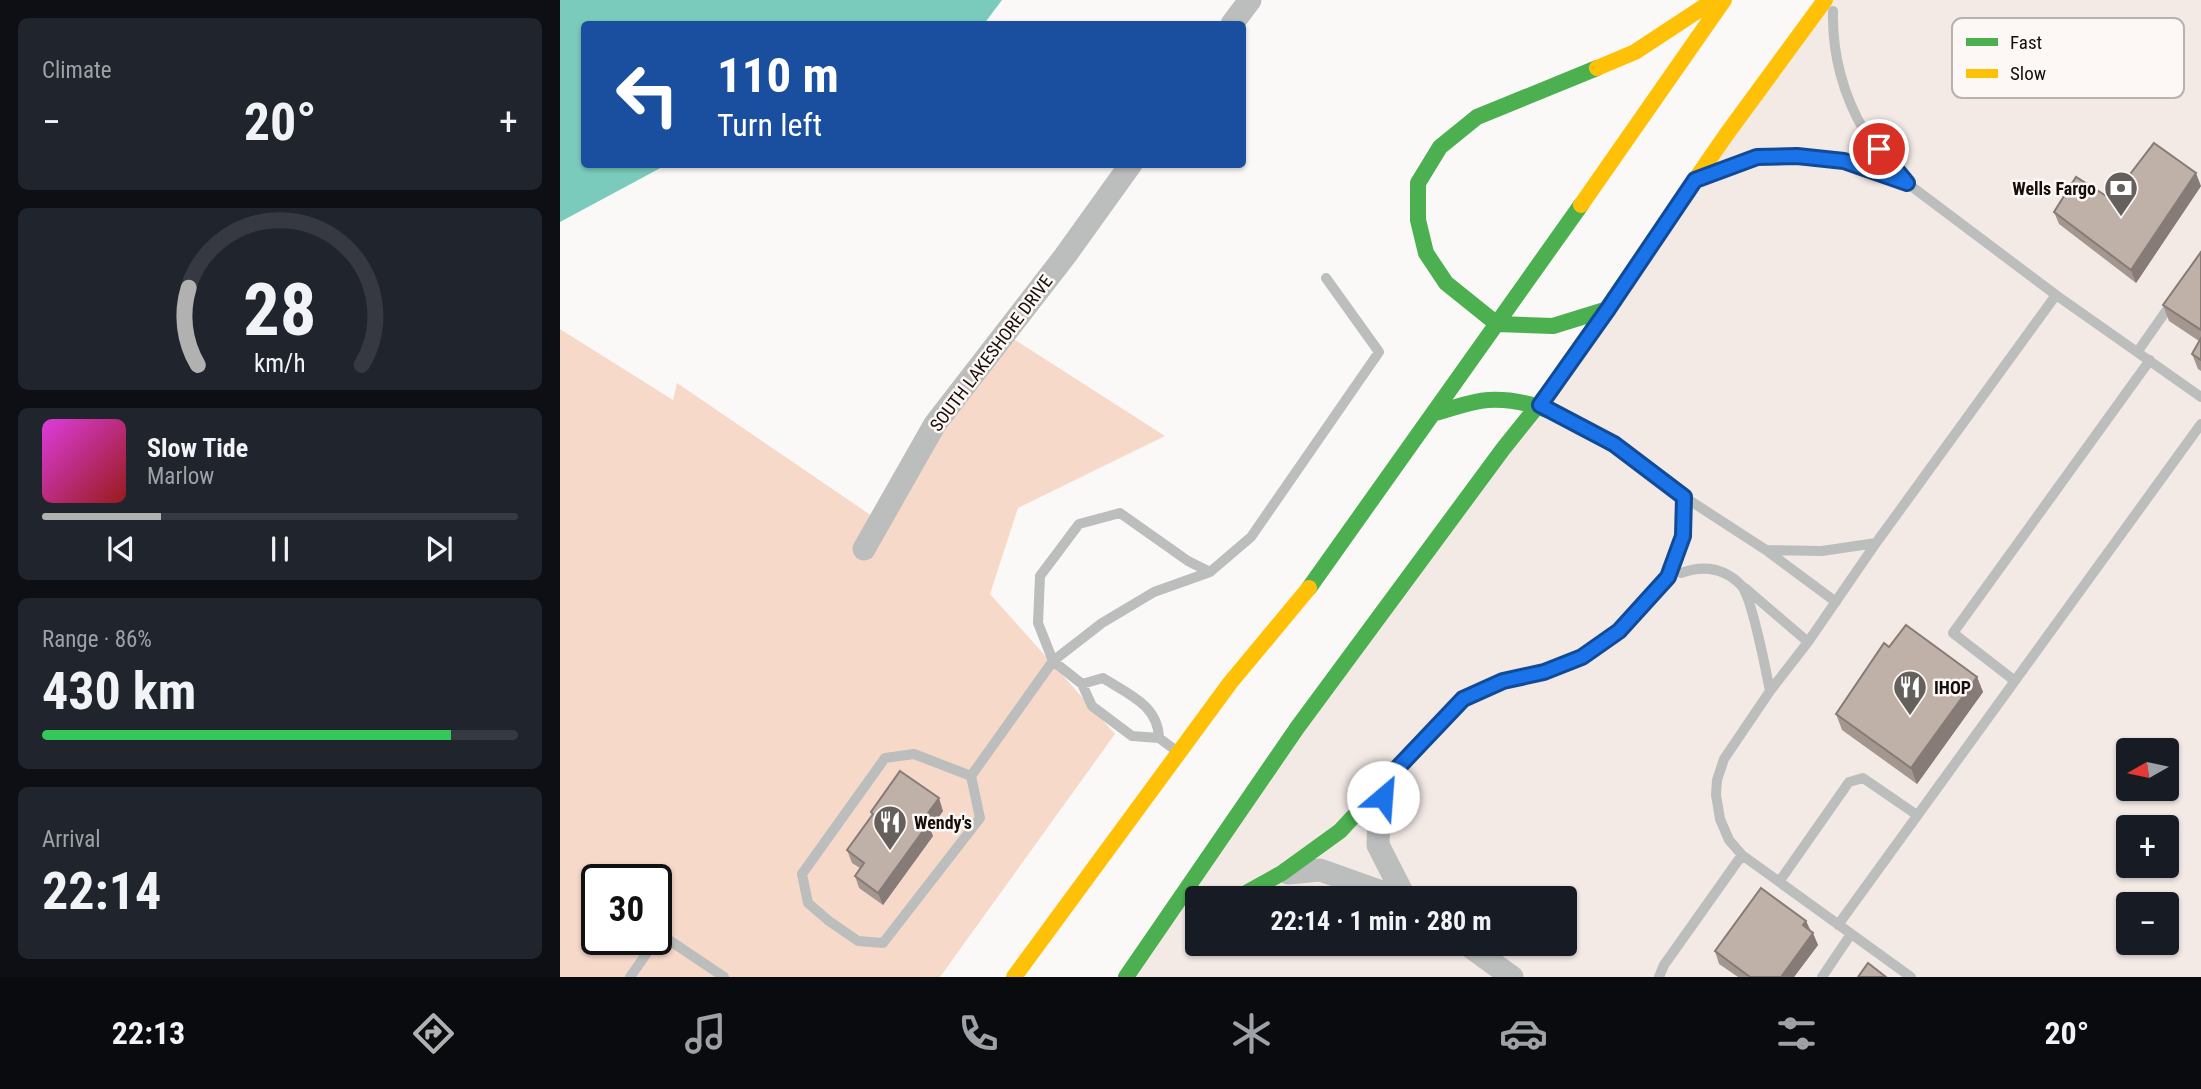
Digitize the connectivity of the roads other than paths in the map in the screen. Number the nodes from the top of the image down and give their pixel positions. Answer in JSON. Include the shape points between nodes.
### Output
{"nodes":[{"id":1,"x":1250,"y":0,"type":"edge"},
{"id":2,"x":1714,"y":0,"type":"edge"},
{"id":3,"x":1724,"y":0,"type":"edge"},
{"id":4,"x":1825,"y":0,"type":"edge"},
{"id":5,"x":1833,"y":0,"type":"edge"},
{"id":6,"x":1234,"y":21,"type":"edge"},
{"id":7,"x":1129,"y":168,"type":"edge"},
{"id":8,"x":1695,"y":180,"type":"junction"},
{"id":9,"x":1907,"y":183,"type":"junction"},
{"id":10,"x":1326,"y":278,"type":"dead end"},
{"id":11,"x":2056,"y":295,"type":"junction"},
{"id":12,"x":2177,"y":295,"type":"edge"},
{"id":13,"x":1608,"y":309,"type":"junction"},
{"id":14,"x":1497,"y":324,"type":"junction"},
{"id":15,"x":2138,"y":351,"type":"junction"},
{"id":16,"x":2150,"y":359,"type":"junction"},
{"id":17,"x":2201,"y":397,"type":"edge"},
{"id":18,"x":1540,"y":405,"type":"junction"},
{"id":19,"x":1435,"y":413,"type":"junction"},
{"id":20,"x":2201,"y":424,"type":"edge"},
{"id":21,"x":1684,"y":497,"type":"junction"},
{"id":22,"x":1876,"y":542,"type":"junction"},
{"id":23,"x":864,"y":549,"type":"dead end"},
{"id":24,"x":1766,"y":550,"type":"junction"},
{"id":25,"x":1210,"y":572,"type":"junction"},
{"id":26,"x":1668,"y":577,"type":"junction"},
{"id":27,"x":1742,"y":586,"type":"junction"},
{"id":28,"x":1836,"y":603,"type":"junction"},
{"id":29,"x":1808,"y":642,"type":"junction"},
{"id":30,"x":1053,"y":661,"type":"junction"},
{"id":31,"x":2015,"y":681,"type":"junction"},
{"id":32,"x":1082,"y":684,"type":"junction"},
{"id":33,"x":1770,"y":691,"type":"junction"},
{"id":34,"x":1159,"y":738,"type":"junction"},
{"id":35,"x":1179,"y":752,"type":"junction"},
{"id":36,"x":971,"y":776,"type":"junction"},
{"id":37,"x":1387,"y":779,"type":"junction"},
{"id":38,"x":1917,"y":815,"type":"junction"},
{"id":39,"x":1742,"y":855,"type":"junction"},
{"id":40,"x":1282,"y":873,"type":"junction"},
{"id":41,"x":1779,"y":882,"type":"junction"},
{"id":42,"x":1259,"y":886,"type":"edge"},
{"id":43,"x":1365,"y":886,"type":"edge"},
{"id":44,"x":1399,"y":886,"type":"edge"},
{"id":45,"x":1838,"y":925,"type":"junction"},
{"id":46,"x":1173,"y":933,"type":"dead end"},
{"id":47,"x":1851,"y":934,"type":"junction"},
{"id":48,"x":672,"y":942,"type":"edge"},
{"id":49,"x":1148,"y":946,"type":"junction"},
{"id":50,"x":645,"y":955,"type":"edge"},
{"id":51,"x":1483,"y":956,"type":"edge"},
{"id":52,"x":630,"y":977,"type":"edge"},
{"id":53,"x":724,"y":977,"type":"edge"},
{"id":54,"x":1014,"y":977,"type":"edge"},
{"id":55,"x":1126,"y":977,"type":"edge"},
{"id":56,"x":1512,"y":977,"type":"edge"},
{"id":57,"x":1659,"y":977,"type":"edge"},
{"id":58,"x":1822,"y":977,"type":"edge"},
{"id":59,"x":1911,"y":977,"type":"edge"}],
"edges":[{"from":1,"to":6,"type":"street"},
{"from":2,"to":14,"type":"highway","via":[[1635,52],[1477,117],[1440,147],[1418,183],[1418,220],[1426,253],[1446,283]]},
{"from":3,"to":14,"type":"highway"},
{"from":4,"to":8,"type":"highway"},
{"from":5,"to":9,"type":"lane","via":[[1832,39],[1842,82],[1865,132]]},
{"from":7,"to":23,"type":"street","name":"SOUTH LAKESHORE DRIVE","via":[[935,424]]},
{"from":8,"to":9,"type":"lane","via":[[1757,157],[1797,156],[1844,161]]},
{"from":8,"to":13,"type":"highway"},
{"from":9,"to":11,"type":"lane"},
{"from":10,"to":25,"type":"lane","via":[[1379,352],[1251,537]]},
{"from":11,"to":15,"type":"lane"},
{"from":11,"to":22,"type":"lane"},
{"from":12,"to":15,"type":"lane"},
{"from":13,"to":14,"type":"highway","via":[[1553,326]]},
{"from":13,"to":18,"type":"highway"},
{"from":14,"to":19,"type":"highway"},
{"from":15,"to":16,"type":"lane"},
{"from":16,"to":17,"type":"lane"},
{"from":16,"to":31,"type":"lane","via":[[1953,633]]},
{"from":18,"to":19,"type":"highway","via":[[1489,400]]},
{"from":18,"to":21,"type":"highway","via":[[1614,444]]},
{"from":18,"to":49,"type":"highway","via":[[1306,715]]},
{"from":19,"to":35,"type":"highway","via":[[1310,587]]},
{"from":20,"to":31,"type":"lane"},
{"from":21,"to":24,"type":"lane"},
{"from":21,"to":26,"type":"highway","via":[[1683,536]]},
{"from":22,"to":24,"type":"lane","via":[[1822,551]]},
{"from":22,"to":28,"type":"lane"},
{"from":24,"to":28,"type":"lane"},
{"from":25,"to":30,"type":"lane","via":[[1154,592],[1102,623]]},
{"from":25,"to":30,"type":"lane","via":[[1120,513],[1079,524],[1040,576],[1038,623]]},
{"from":26,"to":27,"type":"lane","via":[[1699,567],[1718,569]]},
{"from":26,"to":37,"type":"highway","via":[[1619,631],[1582,657],[1503,681],[1463,699]]},
{"from":27,"to":29,"type":"lane"},
{"from":27,"to":33,"type":"lane"},
{"from":28,"to":29,"type":"lane"},
{"from":29,"to":33,"type":"lane"},
{"from":30,"to":32,"type":"lane"},
{"from":30,"to":36,"type":"lane"},
{"from":31,"to":38,"type":"lane"},
{"from":32,"to":34,"type":"lane","via":[[1092,706],[1132,736]]},
{"from":32,"to":34,"type":"lane","via":[[1103,678],[1144,704],[1159,723]]},
{"from":33,"to":39,"type":"lane","via":[[1724,759],[1717,780],[1720,819]]},
{"from":34,"to":35,"type":"lane"},
{"from":35,"to":54,"type":"highway"},
{"from":36,"to":36,"type":"lane","via":[[914,754],[885,758],[802,874],[808,902],[859,941],[883,943],[980,818]]},
{"from":37,"to":40,"type":"highway","via":[[1340,831]]},
{"from":37,"to":44,"type":"street","via":[[1378,845]]},
{"from":38,"to":41,"type":"lane","via":[[1863,778],[1854,779]]},
{"from":38,"to":45,"type":"lane"},
{"from":39,"to":41,"type":"lane"},
{"from":39,"to":57,"type":"lane"},
{"from":40,"to":42,"type":"highway"},
{"from":40,"to":43,"type":"street","via":[[1320,870]]},
{"from":41,"to":45,"type":"lane"},
{"from":45,"to":47,"type":"lane"},
{"from":46,"to":49,"type":"highway"},
{"from":47,"to":58,"type":"lane"},
{"from":47,"to":59,"type":"lane"},
{"from":48,"to":53,"type":"lane"},
{"from":49,"to":55,"type":"highway"},
{"from":50,"to":52,"type":"lane"},
{"from":51,"to":56,"type":"street"}]}
